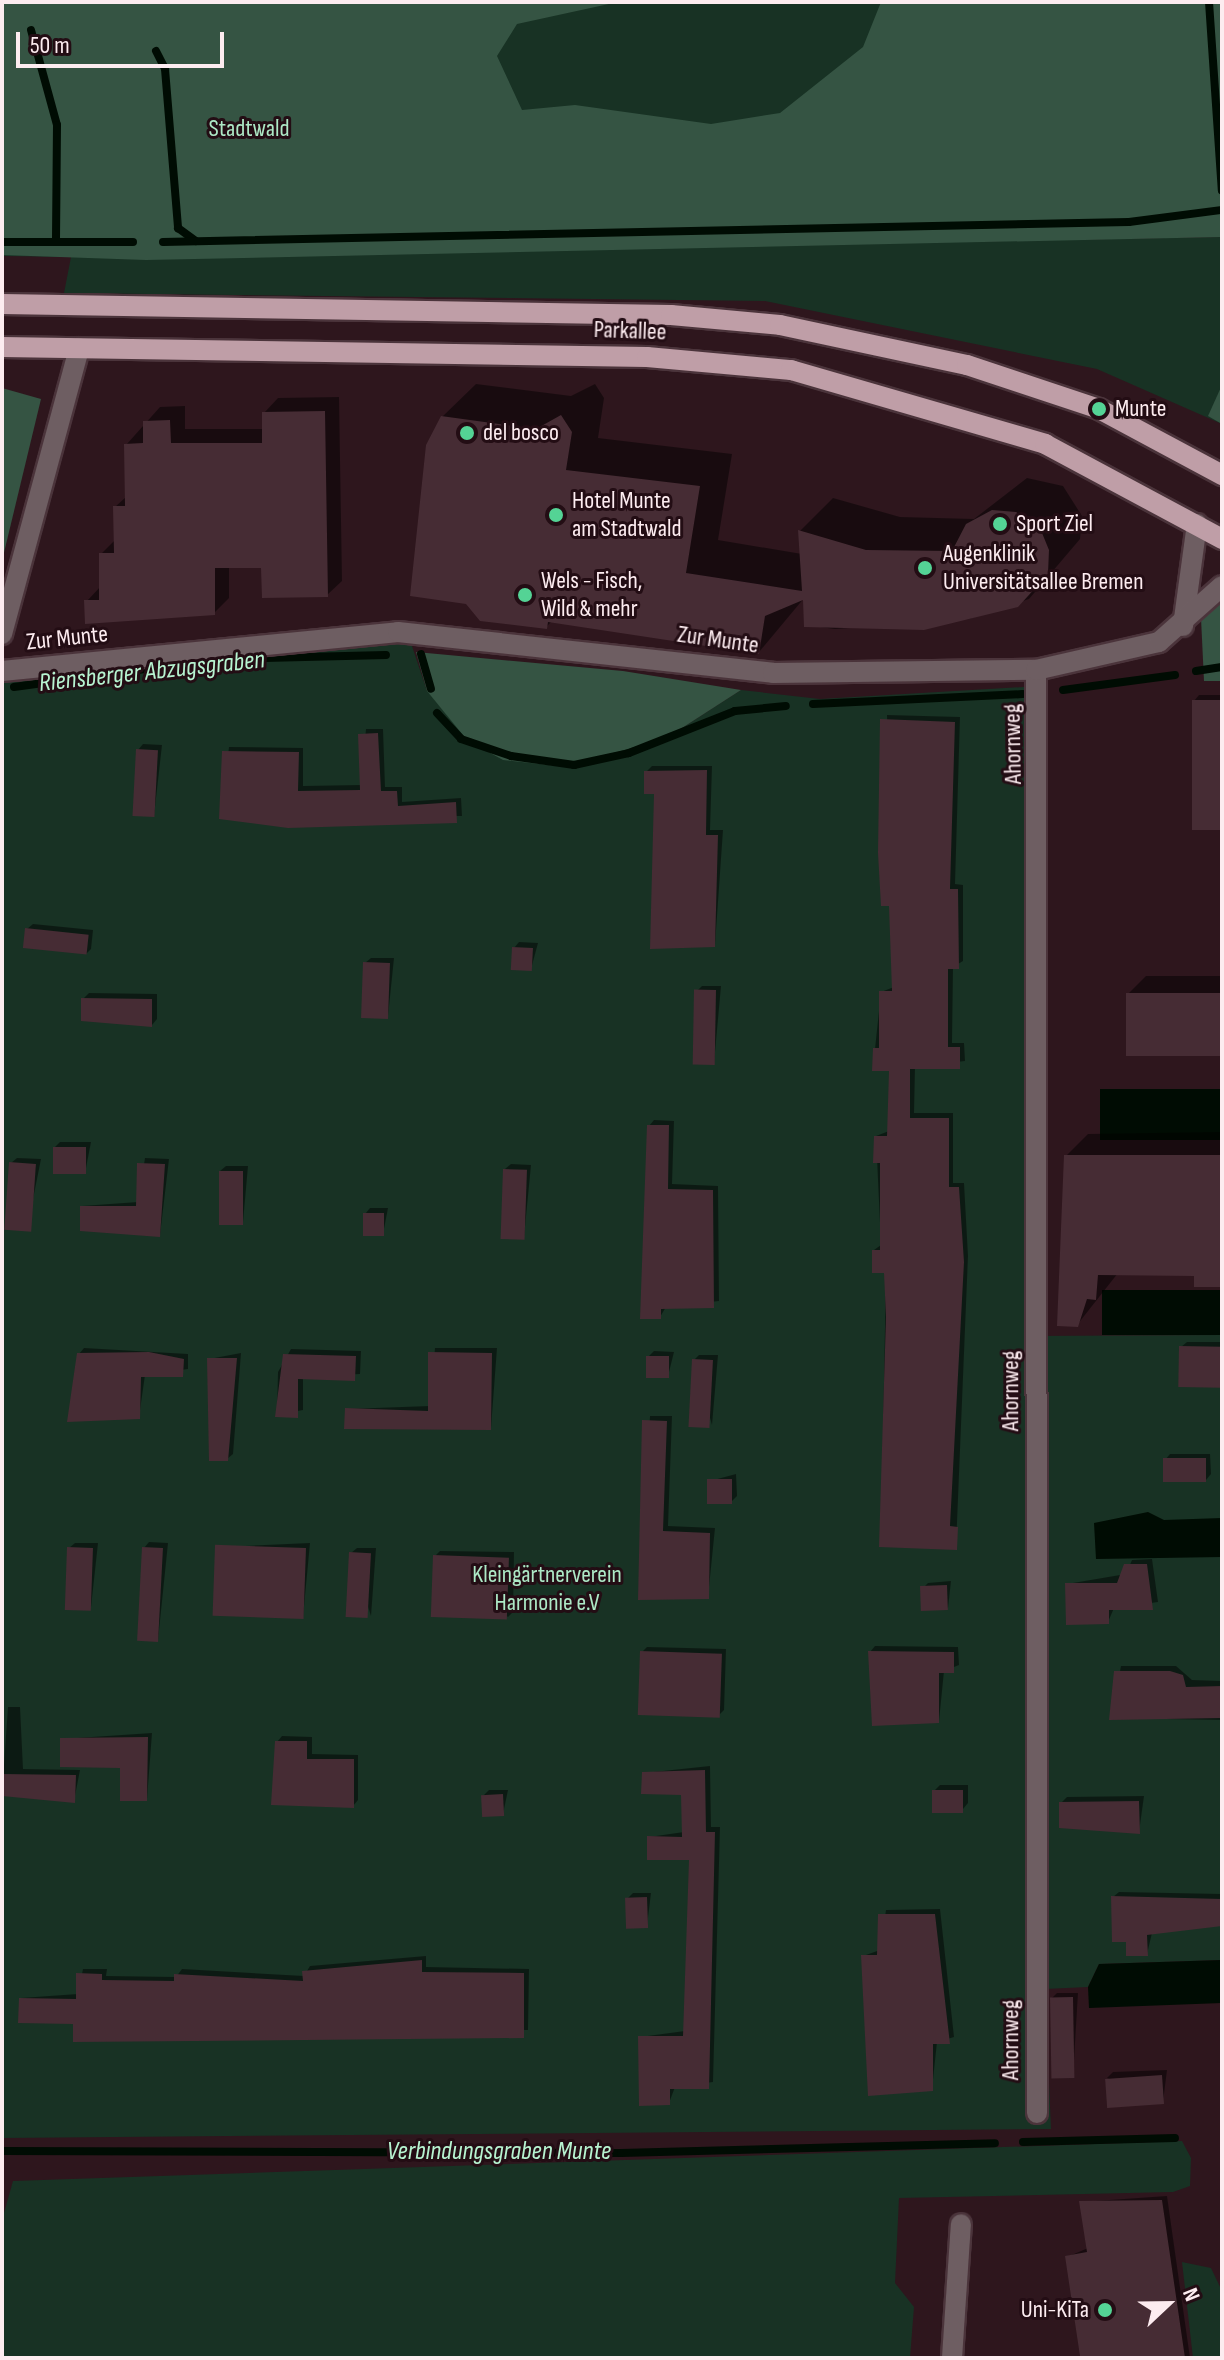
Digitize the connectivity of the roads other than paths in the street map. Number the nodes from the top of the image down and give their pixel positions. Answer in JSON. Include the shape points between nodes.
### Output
{"nodes":[{"id":1,"x":2,"y":304,"type":"edge"},
{"id":2,"x":2,"y":347,"type":"edge"},
{"id":3,"x":79,"y":348,"type":"junction"},
{"id":4,"x":1222,"y":475,"type":"edge"},
{"id":5,"x":1197,"y":524,"type":"junction"},
{"id":6,"x":1222,"y":539,"type":"edge"},
{"id":7,"x":1222,"y":586,"type":"edge"},
{"id":8,"x":1183,"y":627,"type":"junction"},
{"id":9,"x":2,"y":634,"type":"edge"},
{"id":10,"x":1036,"y":670,"type":"junction"},
{"id":11,"x":2,"y":671,"type":"edge"},
{"id":12,"x":1037,"y":2113,"type":"dead end"},
{"id":13,"x":961,"y":2224,"type":"dead end"},
{"id":14,"x":952,"y":2358,"type":"edge"}],
"edges":[{"from":1,"to":4,"type":"main road","name":"Parkallee","via":[[671,315],[780,325],[967,365],[1099,409]]},
{"from":2,"to":3,"type":"main road","name":"Parkallee"},
{"from":3,"to":5,"type":"main road","name":"Parkallee","via":[[647,357],[791,370],[946,409],[1045,444]]},
{"from":3,"to":9,"type":"street","name":"Zur Munte"},
{"from":5,"to":6,"type":"main road","name":"Parkallee"},
{"from":5,"to":8,"type":"street"},
{"from":7,"to":8,"type":"street","name":"Zur Munte"},
{"from":8,"to":10,"type":"street","name":"Zur Munte","via":[[1131,652]]},
{"from":10,"to":11,"type":"street","name":"Zur Munte","via":[[773,673],[398,632]]},
{"from":10,"to":12,"type":"street","name":"Ahornweg"},
{"from":13,"to":14,"type":"street"}]}
